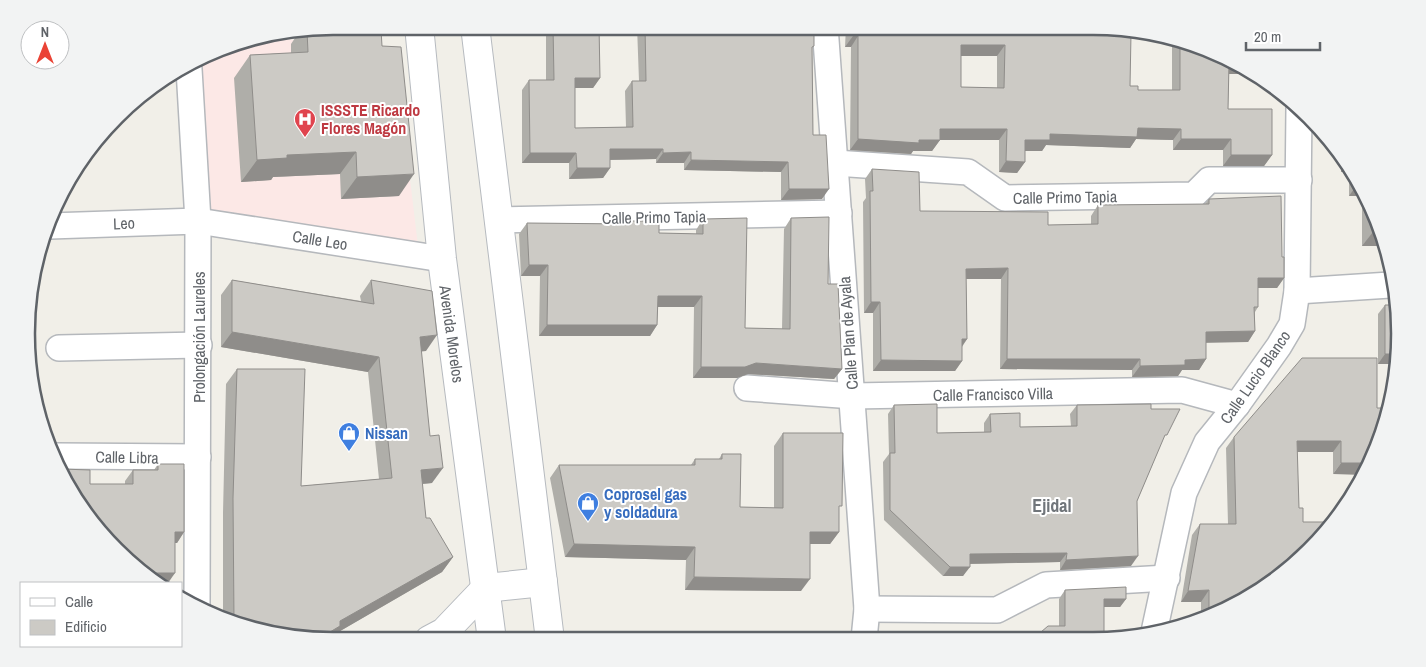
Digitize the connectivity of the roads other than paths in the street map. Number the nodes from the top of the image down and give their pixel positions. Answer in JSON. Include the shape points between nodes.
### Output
{"nodes":[{"id":1,"x":420,"y":35,"type":"edge"},
{"id":2,"x":475,"y":35,"type":"edge"},
{"id":3,"x":826,"y":35,"type":"edge"},
{"id":4,"x":189,"y":72,"type":"edge"},
{"id":5,"x":1299,"y":118,"type":"edge"},
{"id":6,"x":835,"y":163,"type":"junction"},
{"id":7,"x":1299,"y":180,"type":"junction"},
{"id":8,"x":839,"y":213,"type":"junction"},
{"id":9,"x":498,"y":220,"type":"junction"},
{"id":10,"x":198,"y":221,"type":"junction"},
{"id":11,"x":55,"y":226,"type":"edge"},
{"id":12,"x":442,"y":259,"type":"junction"},
{"id":13,"x":1387,"y":285,"type":"edge"},
{"id":14,"x":1296,"y":291,"type":"junction"},
{"id":15,"x":199,"y":345,"type":"junction"},
{"id":16,"x":59,"y":348,"type":"dead end"},
{"id":17,"x":746,"y":388,"type":"dead end"},
{"id":18,"x":853,"y":396,"type":"junction"},
{"id":19,"x":1237,"y":405,"type":"junction"},
{"id":20,"x":62,"y":456,"type":"edge"},
{"id":21,"x":198,"y":457,"type":"junction"},
{"id":22,"x":1167,"y":578,"type":"junction"},
{"id":23,"x":542,"y":582,"type":"junction"},
{"id":24,"x":486,"y":588,"type":"junction"},
{"id":25,"x":197,"y":599,"type":"edge"},
{"id":26,"x":867,"y":609,"type":"junction"},
{"id":27,"x":1156,"y":625,"type":"edge"},
{"id":28,"x":444,"y":632,"type":"edge"},
{"id":29,"x":491,"y":632,"type":"edge"},
{"id":30,"x":549,"y":632,"type":"edge"},
{"id":31,"x":865,"y":632,"type":"edge"}],
"edges":[{"from":1,"to":12,"type":"main road","name":"Avenida Morelos"},
{"from":2,"to":9,"type":"main road"},
{"from":3,"to":6,"type":"street","name":"Calle Plan de Ayala"},
{"from":4,"to":10,"type":"street","name":"Prolongación Laureles"},
{"from":5,"to":7,"type":"street","name":"Calle Lucio Blanco"},
{"from":6,"to":7,"type":"street","name":"Calle Primo Tapia","via":[[968,172],[1005,198],[1194,195],[1209,180]]},
{"from":6,"to":8,"type":"street","name":"Calle Plan de Ayala"},
{"from":7,"to":14,"type":"street","name":"Calle Lucio Blanco"},
{"from":8,"to":9,"type":"street","name":"Calle Primo Tapia"},
{"from":8,"to":18,"type":"street","name":"Calle Plan de Ayala"},
{"from":9,"to":23,"type":"main road"},
{"from":10,"to":11,"type":"street","name":"Leo"},
{"from":10,"to":12,"type":"street","name":"Calle Leo"},
{"from":10,"to":15,"type":"street","name":"Prolongación Laureles"},
{"from":12,"to":24,"type":"main road","name":"Avenida Morelos"},
{"from":13,"to":14,"type":"street"},
{"from":14,"to":19,"type":"street","name":"Calle Lucio Blanco","via":[[1292,324]]},
{"from":15,"to":16,"type":"street"},
{"from":15,"to":21,"type":"street","name":"Prolongación Laureles"},
{"from":17,"to":18,"type":"street","name":"Calle Francisco Villa"},
{"from":18,"to":19,"type":"street","name":"Calle Francisco Villa","via":[[1182,390]]},
{"from":18,"to":26,"type":"street","name":"Calle Plan de Ayala"},
{"from":19,"to":22,"type":"street","name":"Calle Lucio Blanco","via":[[1207,442],[1184,493]]},
{"from":20,"to":21,"type":"street","name":"Calle Libra"},
{"from":21,"to":25,"type":"street","name":"Prolongación Laureles"},
{"from":22,"to":26,"type":"street","via":[[1046,585],[997,610]]},
{"from":22,"to":27,"type":"street","name":"Calle Lucio Blanco"},
{"from":23,"to":24,"type":"main road"},
{"from":23,"to":30,"type":"main road"},
{"from":24,"to":28,"type":"main road"},
{"from":24,"to":29,"type":"main road","name":"Avenida Morelos"},
{"from":26,"to":31,"type":"street","name":"Calle Plan de Ayala"}]}
